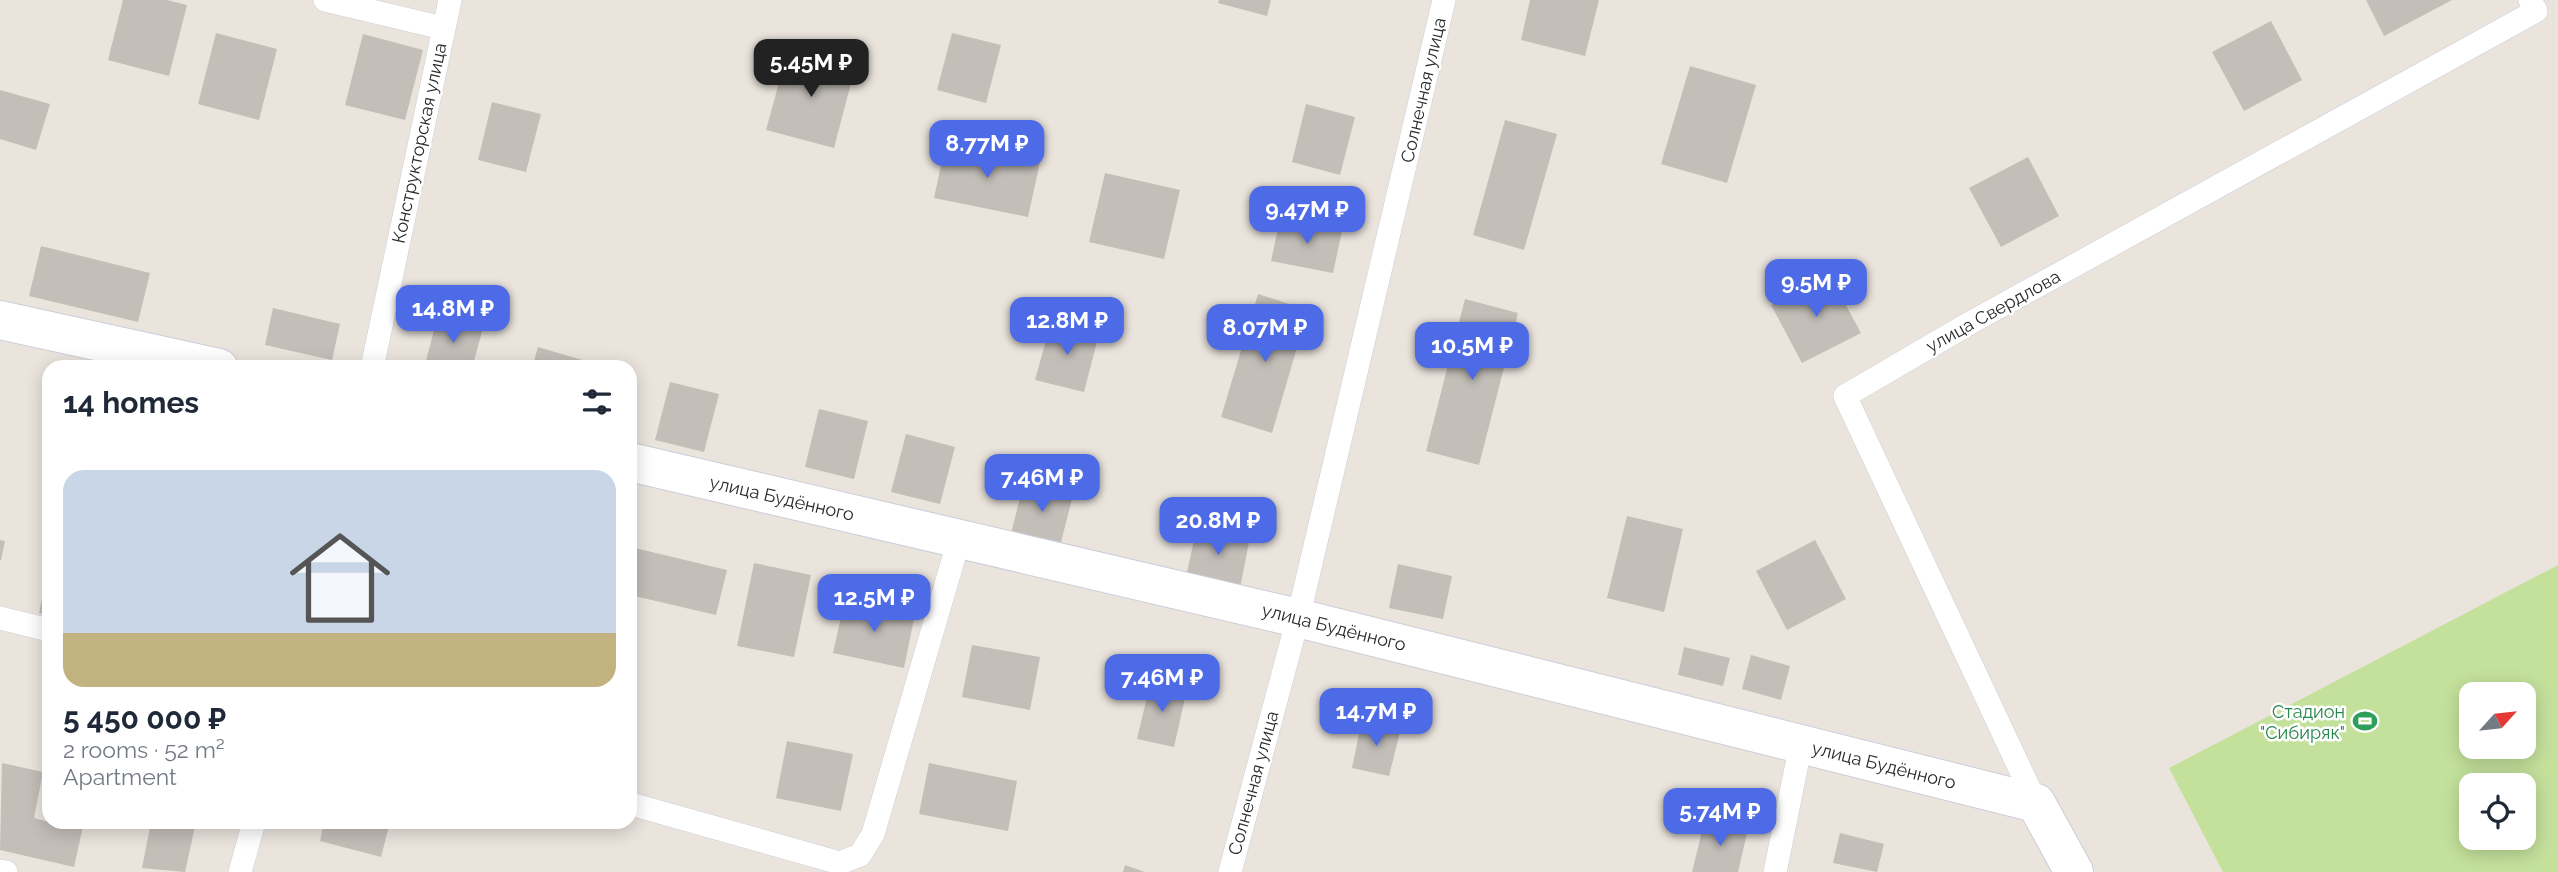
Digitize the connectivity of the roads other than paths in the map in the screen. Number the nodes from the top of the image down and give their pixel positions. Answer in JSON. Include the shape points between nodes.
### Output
{"nodes":[{"id":1,"x":325,"y":0,"type":"edge"},
{"id":2,"x":450,"y":0,"type":"edge"},
{"id":3,"x":1444,"y":0,"type":"edge"},
{"id":4,"x":2533,"y":5,"type":"edge"},
{"id":5,"x":443,"y":28,"type":"junction"},
{"id":6,"x":0,"y":320,"type":"edge"},
{"id":7,"x":182,"y":360,"type":"edge"},
{"id":8,"x":374,"y":360,"type":"edge"},
{"id":9,"x":637,"y":464,"type":"edge"},
{"id":10,"x":959,"y":540,"type":"junction"},
{"id":11,"x":0,"y":618,"type":"edge"},
{"id":12,"x":1298,"y":618,"type":"junction"},
{"id":13,"x":42,"y":628,"type":"edge"},
{"id":14,"x":1801,"y":744,"type":"junction"},
{"id":15,"x":2036,"y":803,"type":"junction"},
{"id":16,"x":637,"y":806,"type":"edge"},
{"id":17,"x":252,"y":829,"type":"edge"},
{"id":18,"x":0,"y":871,"type":"edge"},
{"id":19,"x":6,"y":872,"type":"edge"},
{"id":20,"x":240,"y":872,"type":"edge"},
{"id":21,"x":1230,"y":872,"type":"edge"},
{"id":22,"x":1775,"y":872,"type":"edge"},
{"id":23,"x":2074,"y":872,"type":"edge"}],
"edges":[{"from":1,"to":5,"type":"lane"},
{"from":2,"to":5,"type":"lane","name":"Конструкторская улица"},
{"from":3,"to":12,"type":"lane","name":"Солнечная улица"},
{"from":4,"to":15,"type":"lane","name":"улица Свердлова","via":[[1845,396]]},
{"from":5,"to":8,"type":"lane","name":"Конструкторская улица"},
{"from":6,"to":7,"type":"street"},
{"from":9,"to":10,"type":"street","name":"улица Будённого"},
{"from":10,"to":12,"type":"street","name":"улица Будённого"},
{"from":10,"to":16,"type":"lane","via":[[873,834],[860,855],[840,863]]},
{"from":11,"to":13,"type":"lane"},
{"from":12,"to":14,"type":"street","name":"улица Будённого"},
{"from":12,"to":21,"type":"lane","name":"Солнечная улица"},
{"from":14,"to":15,"type":"street","name":"улица Будённого"},
{"from":14,"to":22,"type":"lane"},
{"from":15,"to":23,"type":"street"},
{"from":17,"to":20,"type":"lane"},
{"from":18,"to":19,"type":"lane"}]}
